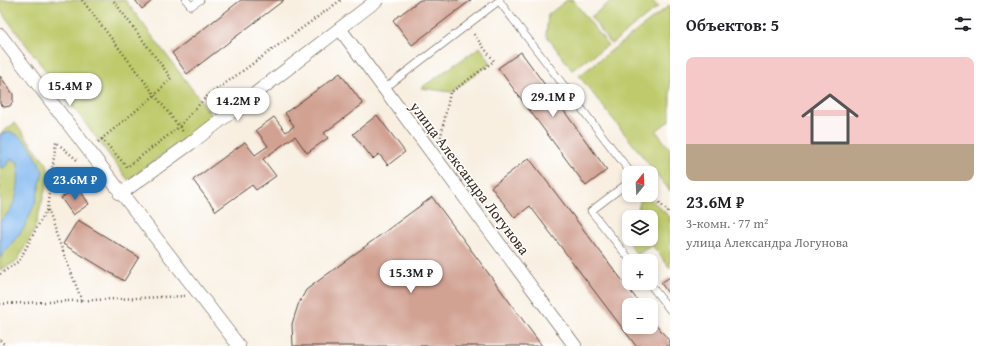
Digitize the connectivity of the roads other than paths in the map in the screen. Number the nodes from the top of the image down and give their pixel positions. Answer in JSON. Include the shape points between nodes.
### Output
{"nodes":[{"id":1,"x":186,"y":0,"type":"edge"},
{"id":2,"x":200,"y":0,"type":"edge"},
{"id":3,"x":377,"y":0,"type":"edge"},
{"id":4,"x":500,"y":0,"type":"edge"},
{"id":5,"x":340,"y":29,"type":"junction"},
{"id":6,"x":0,"y":35,"type":"edge"},
{"id":7,"x":384,"y":89,"type":"junction"},
{"id":8,"x":626,"y":166,"type":"edge"},
{"id":9,"x":622,"y":187,"type":"edge"},
{"id":10,"x":120,"y":194,"type":"junction"},
{"id":11,"x":625,"y":254,"type":"edge"},
{"id":12,"x":654,"y":290,"type":"edge"},
{"id":13,"x":670,"y":310,"type":"edge"},
{"id":14,"x":239,"y":346,"type":"edge"},
{"id":15,"x":575,"y":346,"type":"edge"}],
"edges":[{"from":1,"to":2,"type":"lane","via":[[191,6]]},
{"from":3,"to":5,"type":"street"},
{"from":4,"to":7,"type":"lane"},
{"from":4,"to":8,"type":"lane"},
{"from":5,"to":7,"type":"street","name":"улица Александра Логунова"},
{"from":5,"to":10,"type":"street"},
{"from":6,"to":10,"type":"street"},
{"from":7,"to":15,"type":"street","name":"улица Александра Логунова"},
{"from":9,"to":11,"type":"lane","via":[[591,211]]},
{"from":10,"to":14,"type":"street"},
{"from":12,"to":13,"type":"lane"}]}
